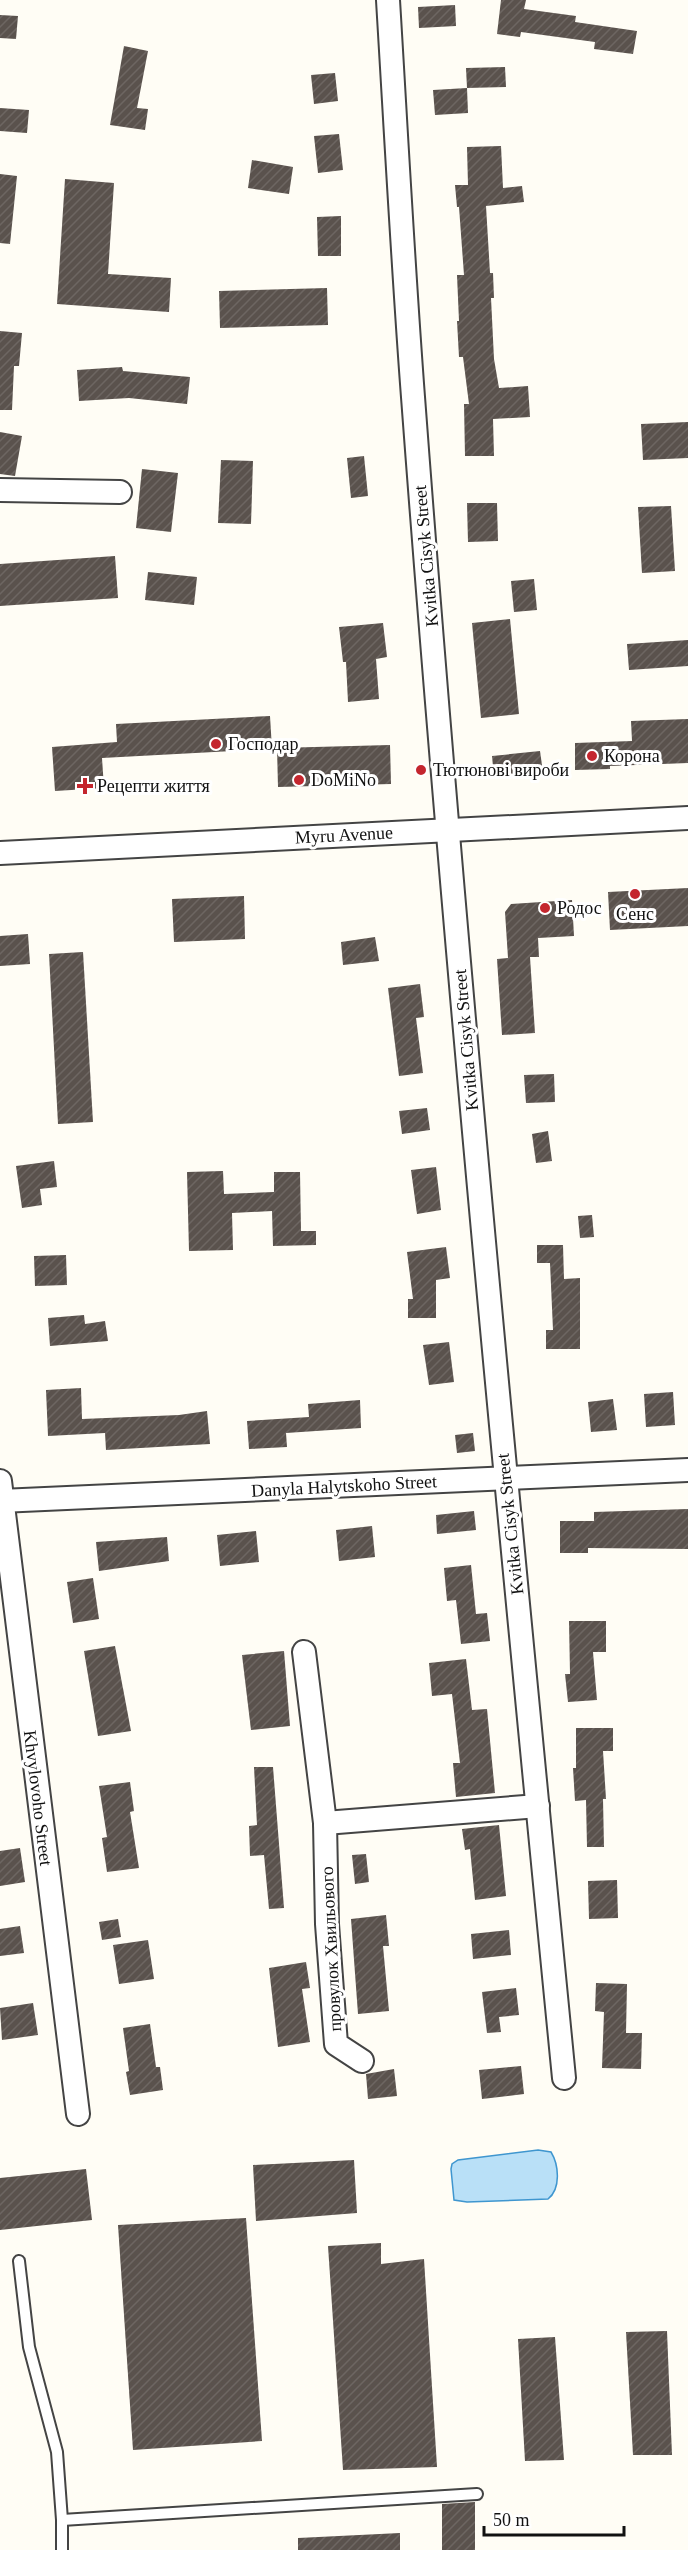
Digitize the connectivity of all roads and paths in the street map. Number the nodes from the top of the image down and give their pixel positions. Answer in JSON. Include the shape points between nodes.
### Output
{"nodes":[{"id":1,"x":388,"y":0,"type":"edge"},
{"id":2,"x":0,"y":490,"type":"edge"},
{"id":3,"x":120,"y":492,"type":"dead end"},
{"id":4,"x":688,"y":818,"type":"edge"},
{"id":5,"x":448,"y":830,"type":"junction"},
{"id":6,"x":0,"y":853,"type":"edge"},
{"id":7,"x":688,"y":1470,"type":"edge"},
{"id":8,"x":505,"y":1478,"type":"junction"},
{"id":9,"x":0,"y":1494,"type":"edge"},
{"id":10,"x":304,"y":1652,"type":"dead end"},
{"id":11,"x":538,"y":1806,"type":"junction"},
{"id":12,"x":325,"y":1824,"type":"junction"},
{"id":13,"x":362,"y":2061,"type":"dead end"},
{"id":14,"x":564,"y":2078,"type":"dead end"},
{"id":15,"x":78,"y":2114,"type":"dead end"},
{"id":16,"x":19,"y":2261,"type":"dead end"},
{"id":17,"x":477,"y":2494,"type":"dead end"},
{"id":18,"x":62,"y":2520,"type":"junction"},
{"id":19,"x":62,"y":2550,"type":"edge"}],
"edges":[{"from":1,"to":5,"type":"street","name":"Kvitka Cisyk Street","via":[[413,393]]},
{"from":2,"to":3,"type":"street"},
{"from":4,"to":5,"type":"street","name":"Myru Avenue"},
{"from":5,"to":6,"type":"street","name":"Myru Avenue"},
{"from":5,"to":8,"type":"street","name":"Kvitka Cisyk Street"},
{"from":7,"to":8,"type":"street","name":"Danyla Halytskoho Street"},
{"from":8,"to":9,"type":"street","name":"Danyla Halytskoho Street"},
{"from":8,"to":11,"type":"street","name":"Kvitka Cisyk Street"},
{"from":9,"to":15,"type":"street","name":"Khvylovoho Street"},
{"from":10,"to":12,"type":"street","name":"провулок Хвильового"},
{"from":11,"to":12,"type":"street"},
{"from":11,"to":14,"type":"street","name":"Kvitka Cisyk Street"},
{"from":12,"to":13,"type":"street","name":"провулок Хвильового","via":[[336,2044]]},
{"from":16,"to":18,"type":"lane","via":[[29,2347],[57,2452]]},
{"from":17,"to":18,"type":"lane"},
{"from":18,"to":19,"type":"lane"}]}
